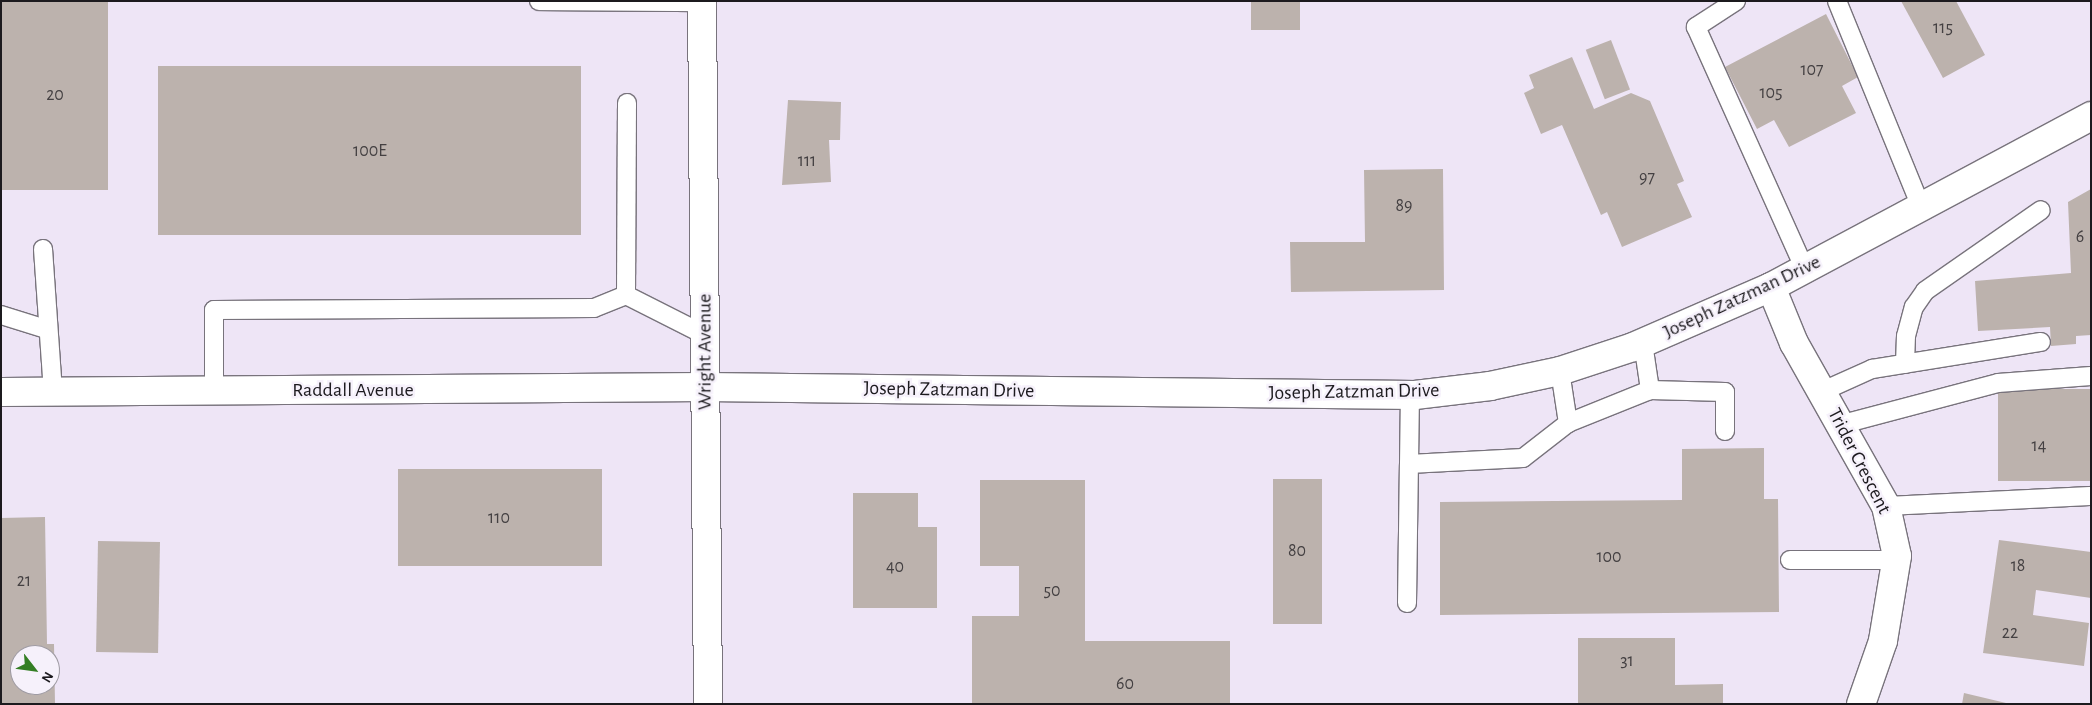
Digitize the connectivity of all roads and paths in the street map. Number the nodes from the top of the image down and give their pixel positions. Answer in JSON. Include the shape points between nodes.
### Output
{"nodes":[{"id":1,"x":539,"y":1,"type":"edge"},
{"id":2,"x":1736,"y":1,"type":"edge"},
{"id":3,"x":1837,"y":1,"type":"edge"},
{"id":4,"x":702,"y":2,"type":"edge"},
{"id":5,"x":627,"y":103,"type":"dead end"},
{"id":6,"x":2091,"y":116,"type":"edge"},
{"id":7,"x":1921,"y":207,"type":"junction"},
{"id":8,"x":2041,"y":210,"type":"dead end"},
{"id":9,"x":43,"y":249,"type":"dead end"},
{"id":10,"x":1805,"y":269,"type":"junction"},
{"id":11,"x":1771,"y":288,"type":"junction"},
{"id":12,"x":626,"y":295,"type":"junction"},
{"id":13,"x":1,"y":315,"type":"edge"},
{"id":14,"x":46,"y":329,"type":"junction"},
{"id":15,"x":705,"y":335,"type":"junction"},
{"id":16,"x":2041,"y":342,"type":"dead end"},
{"id":17,"x":1643,"y":343,"type":"junction"},
{"id":18,"x":1905,"y":364,"type":"junction"},
{"id":19,"x":1560,"y":371,"type":"junction"},
{"id":20,"x":2091,"y":376,"type":"edge"},
{"id":21,"x":705,"y":387,"type":"junction"},
{"id":22,"x":1650,"y":390,"type":"junction"},
{"id":23,"x":214,"y":391,"type":"junction"},
{"id":24,"x":1822,"y":391,"type":"junction"},
{"id":25,"x":1,"y":392,"type":"edge"},
{"id":26,"x":53,"y":392,"type":"junction"},
{"id":27,"x":1410,"y":395,"type":"junction"},
{"id":28,"x":1568,"y":423,"type":"junction"},
{"id":29,"x":1842,"y":424,"type":"junction"},
{"id":30,"x":1725,"y":431,"type":"dead end"},
{"id":31,"x":1409,"y":464,"type":"junction"},
{"id":32,"x":2091,"y":496,"type":"edge"},
{"id":33,"x":1886,"y":506,"type":"junction"},
{"id":34,"x":1790,"y":560,"type":"dead end"},
{"id":35,"x":1896,"y":560,"type":"junction"},
{"id":36,"x":1407,"y":603,"type":"dead end"},
{"id":37,"x":708,"y":704,"type":"edge"},
{"id":38,"x":1861,"y":704,"type":"edge"}],
"edges":[{"from":1,"to":4,"type":"lane"},
{"from":2,"to":10,"type":"lane","via":[[1696,27]]},
{"from":3,"to":7,"type":"lane"},
{"from":4,"to":15,"type":"street","name":"Wright Avenue"},
{"from":5,"to":12,"type":"lane"},
{"from":6,"to":7,"type":"street","name":"Joseph Zatzman Drive"},
{"from":7,"to":10,"type":"street","name":"Joseph Zatzman Drive"},
{"from":8,"to":18,"type":"lane","via":[[1925,291],[1914,307],[1906,336]]},
{"from":9,"to":14,"type":"lane"},
{"from":10,"to":11,"type":"street","name":"Joseph Zatzman Drive"},
{"from":11,"to":17,"type":"street","name":"Joseph Zatzman Drive"},
{"from":11,"to":24,"type":"street","name":"Trider Crescent","via":[[1794,343]]},
{"from":12,"to":15,"type":"lane"},
{"from":12,"to":23,"type":"lane","via":[[594,308],[214,310]]},
{"from":13,"to":14,"type":"lane"},
{"from":14,"to":26,"type":"lane"},
{"from":15,"to":21,"type":"street","name":"Wright Avenue"},
{"from":16,"to":18,"type":"lane"},
{"from":17,"to":19,"type":"street","name":"Joseph Zatzman Drive"},
{"from":17,"to":22,"type":"lane"},
{"from":18,"to":24,"type":"lane","via":[[1872,369]]},
{"from":19,"to":27,"type":"street","name":"Joseph Zatzman Drive","via":[[1490,386]]},
{"from":19,"to":28,"type":"lane"},
{"from":20,"to":29,"type":"lane","via":[[1998,383]]},
{"from":21,"to":23,"type":"street","name":"Raddall Avenue"},
{"from":21,"to":27,"type":"street","name":"Joseph Zatzman Drive"},
{"from":21,"to":37,"type":"street","name":"Wright Avenue"},
{"from":22,"to":28,"type":"lane"},
{"from":22,"to":30,"type":"lane","via":[[1725,392]]},
{"from":23,"to":26,"type":"street","name":"Raddall Avenue"},
{"from":24,"to":29,"type":"street","name":"Trider Crescent"},
{"from":25,"to":26,"type":"street","name":"Raddall Avenue"},
{"from":27,"to":31,"type":"lane"},
{"from":28,"to":31,"type":"lane","via":[[1523,458]]},
{"from":29,"to":33,"type":"street","name":"Trider Crescent"},
{"from":31,"to":36,"type":"lane"},
{"from":32,"to":33,"type":"lane"},
{"from":33,"to":35,"type":"street","name":"Trider Crescent"},
{"from":34,"to":35,"type":"lane"},
{"from":35,"to":38,"type":"street","name":"Trider Crescent","via":[[1883,641]]}]}
